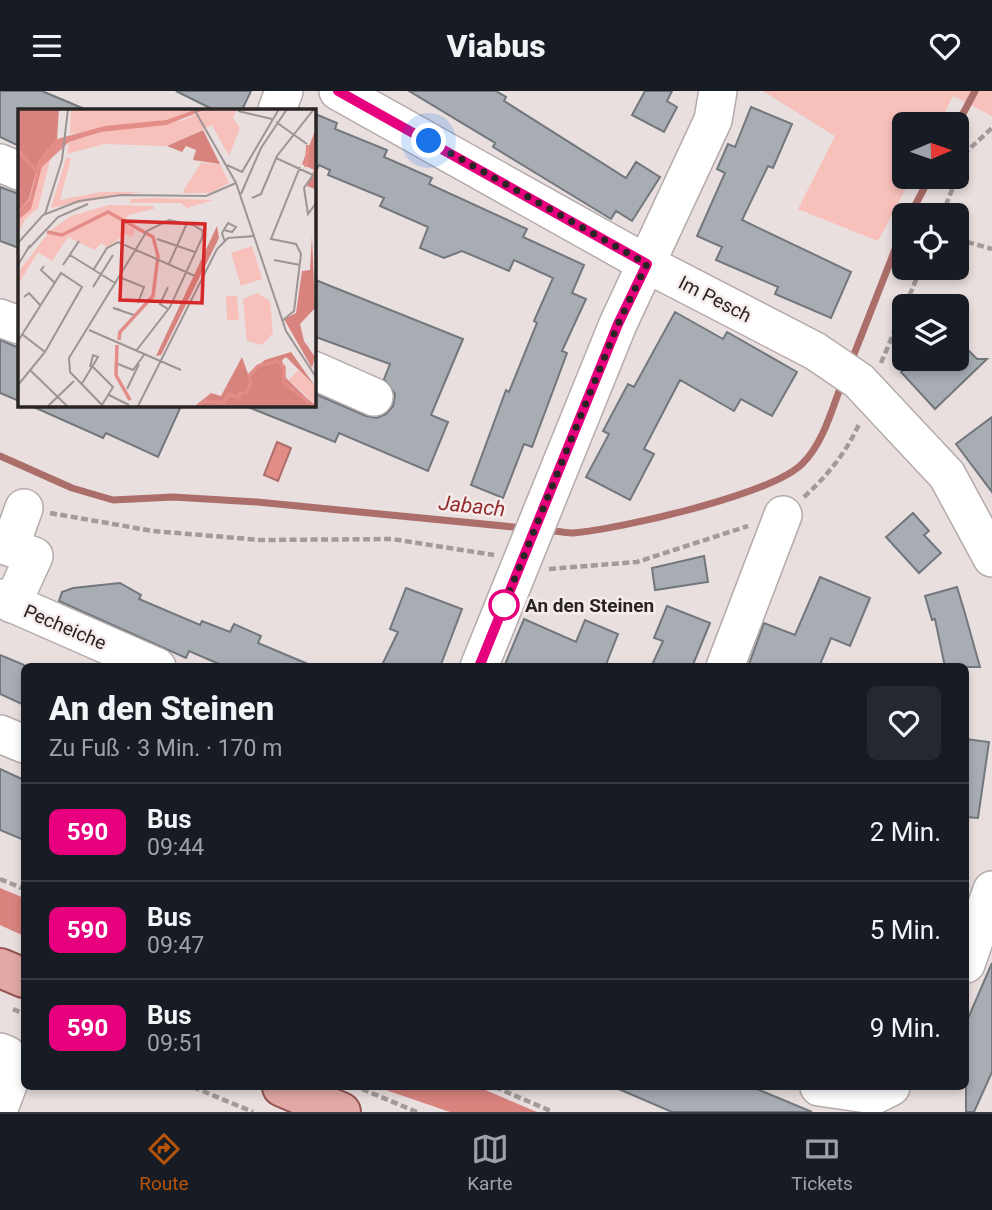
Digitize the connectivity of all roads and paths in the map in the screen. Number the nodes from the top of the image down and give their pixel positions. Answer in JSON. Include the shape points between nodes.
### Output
{"nodes":[{"id":1,"x":284,"y":91,"type":"edge"},
{"id":2,"x":338,"y":91,"type":"edge"},
{"id":3,"x":718,"y":91,"type":"edge"},
{"id":4,"x":277,"y":109,"type":"edge"},
{"id":5,"x":992,"y":128,"type":"edge"},
{"id":6,"x":970,"y":148,"type":"edge"},
{"id":7,"x":0,"y":163,"type":"edge"},
{"id":8,"x":18,"y":171,"type":"edge"},
{"id":9,"x":969,"y":242,"type":"edge"},
{"id":10,"x":992,"y":249,"type":"edge"},
{"id":11,"x":647,"y":264,"type":"junction"},
{"id":12,"x":916,"y":280,"type":"edge"},
{"id":13,"x":0,"y":318,"type":"edge"},
{"id":14,"x":18,"y":325,"type":"edge"},
{"id":15,"x":315,"y":371,"type":"edge"},
{"id":16,"x":855,"y":379,"type":"junction"},
{"id":17,"x":374,"y":397,"type":"dead end"},
{"id":18,"x":24,"y":508,"type":"joint"},
{"id":19,"x":783,"y":515,"type":"junction"},
{"id":20,"x":5,"y":546,"type":"edge"},
{"id":21,"x":992,"y":558,"type":"edge"},
{"id":22,"x":520,"y":565,"type":"junction"},
{"id":23,"x":6,"y":601,"type":"edge"},
{"id":24,"x":148,"y":663,"type":"edge"},
{"id":25,"x":481,"y":663,"type":"edge"},
{"id":26,"x":726,"y":663,"type":"edge"},
{"id":27,"x":0,"y":734,"type":"edge"},
{"id":28,"x":21,"y":743,"type":"edge"},
{"id":29,"x":0,"y":879,"type":"edge"},
{"id":30,"x":969,"y":880,"type":"edge"},
{"id":31,"x":21,"y":888,"type":"edge"},
{"id":32,"x":992,"y":890,"type":"edge"},
{"id":33,"x":969,"y":955,"type":"edge"},
{"id":34,"x":0,"y":968,"type":"edge"},
{"id":35,"x":21,"y":977,"type":"edge"},
{"id":36,"x":0,"y":1052,"type":"edge"},
{"id":37,"x":200,"y":1090,"type":"edge"},
{"id":38,"x":289,"y":1090,"type":"edge"},
{"id":39,"x":363,"y":1090,"type":"edge"},
{"id":40,"x":502,"y":1090,"type":"edge"},
{"id":41,"x":841,"y":1090,"type":"edge"},
{"id":42,"x":886,"y":1090,"type":"edge"},
{"id":43,"x":893,"y":1090,"type":"edge"},
{"id":44,"x":0,"y":1106,"type":"edge"},
{"id":45,"x":253,"y":1112,"type":"edge"},
{"id":46,"x":341,"y":1112,"type":"edge"},
{"id":47,"x":416,"y":1112,"type":"edge"},
{"id":48,"x":553,"y":1112,"type":"edge"},
{"id":49,"x":898,"y":1112,"type":"edge"}],
"edges":[{"from":1,"to":4,"type":"street"},
{"from":2,"to":11,"type":"street","name":"Im Pesch"},
{"from":3,"to":11,"type":"street","via":[[713,120]]},
{"from":5,"to":6,"type":"path"},
{"from":7,"to":8,"type":"street"},
{"from":9,"to":10,"type":"path"},
{"from":11,"to":16,"type":"street","name":"Im Pesch","via":[[815,351]]},
{"from":11,"to":22,"type":"street"},
{"from":12,"to":16,"type":"path","via":[[882,359]]},
{"from":13,"to":14,"type":"street"},
{"from":15,"to":17,"type":"street"},
{"from":16,"to":19,"type":"path","via":[[850,442],[824,479]]},
{"from":16,"to":21,"type":"street","name":"Im Pesch","via":[[947,475]]},
{"from":18,"to":20,"type":"street"},
{"from":18,"to":22,"type":"path","via":[[153,531],[261,540],[392,539],[497,556]]},
{"from":19,"to":22,"type":"path","via":[[637,562]]},
{"from":19,"to":26,"type":"street"},
{"from":20,"to":23,"type":"street","name":"Pecheiche","via":[[34,556]]},
{"from":22,"to":25,"type":"street"},
{"from":23,"to":24,"type":"street","name":"Pecheiche"},
{"from":27,"to":28,"type":"street"},
{"from":29,"to":31,"type":"path"},
{"from":30,"to":32,"type":"street"},
{"from":32,"to":33,"type":"street"},
{"from":34,"to":35,"type":"main road"},
{"from":36,"to":44,"type":"street","via":[[7,1055],[11,1077]]},
{"from":37,"to":45,"type":"path"},
{"from":38,"to":46,"type":"main road"},
{"from":39,"to":47,"type":"path"},
{"from":40,"to":48,"type":"path"},
{"from":41,"to":42,"type":"street","via":[[875,1095]]},
{"from":43,"to":49,"type":"street"}]}
